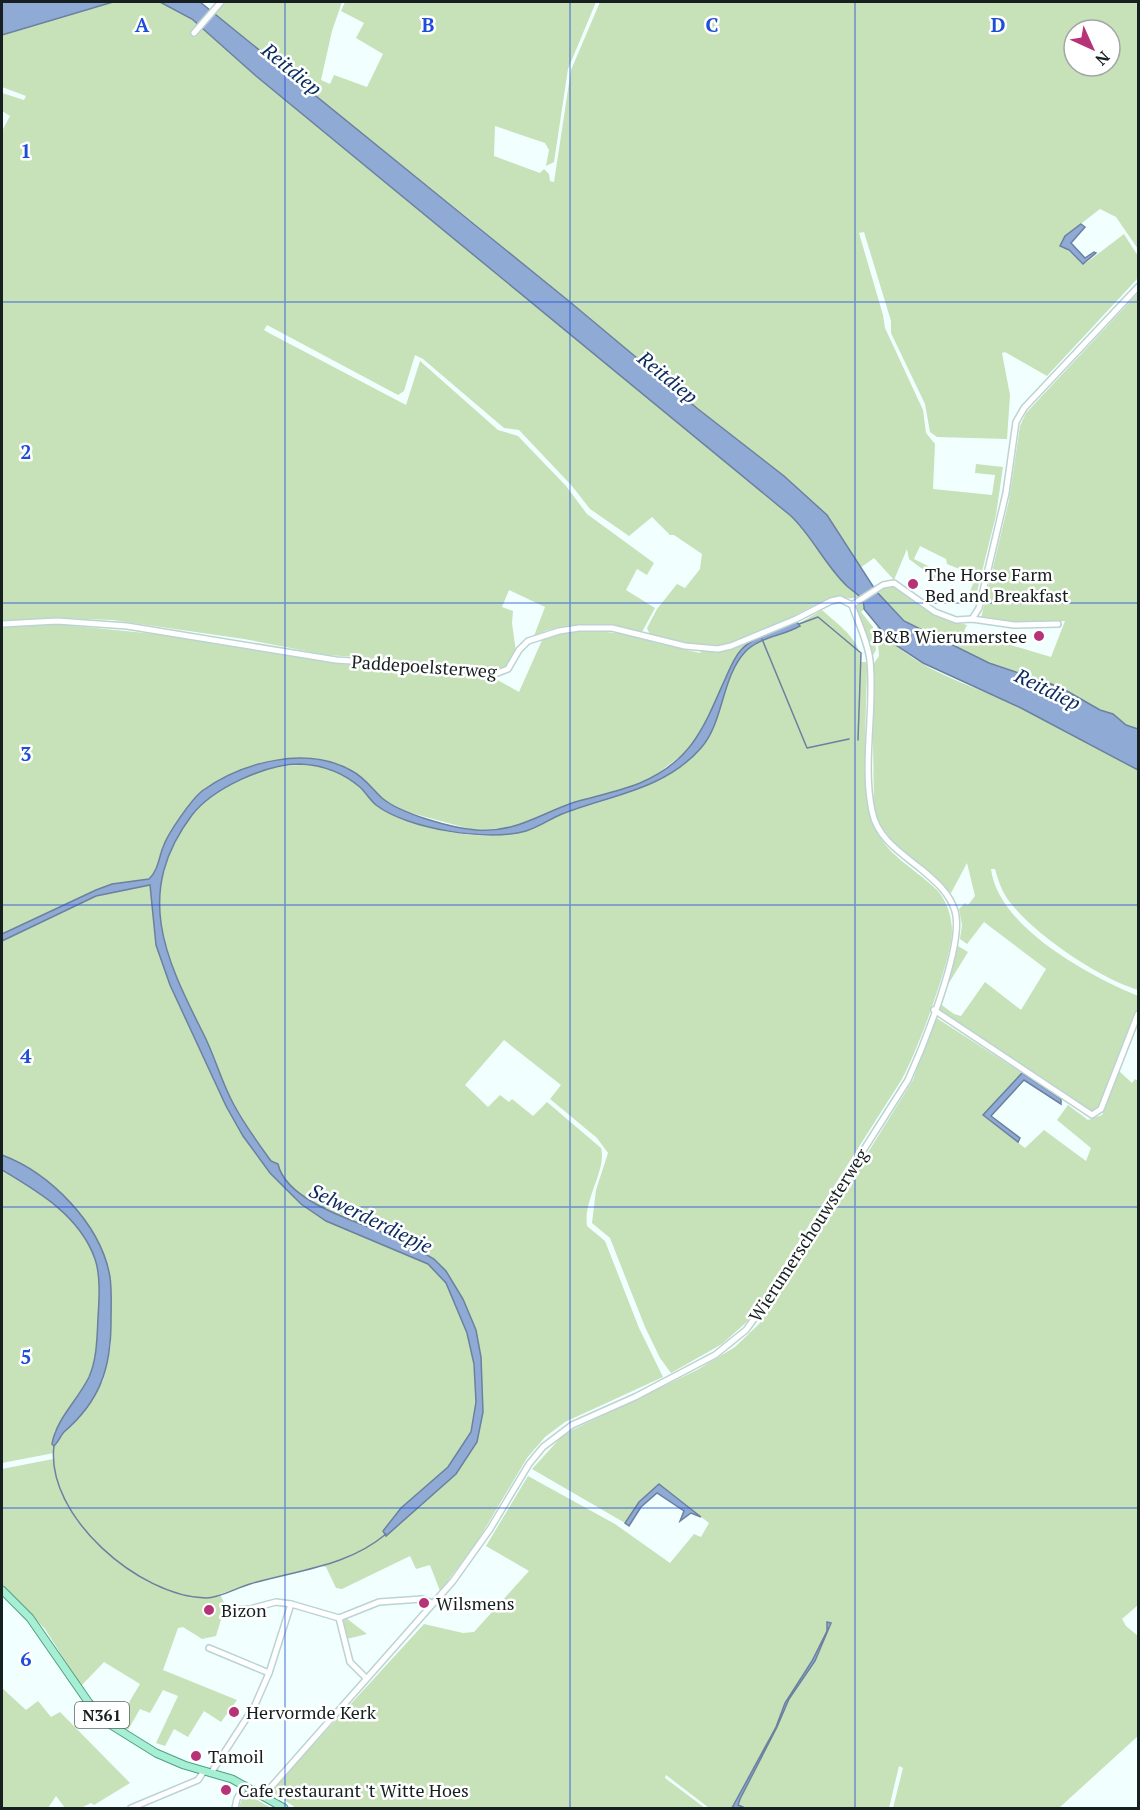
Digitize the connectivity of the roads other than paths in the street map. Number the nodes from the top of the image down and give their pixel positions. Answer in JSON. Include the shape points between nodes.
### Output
{"nodes":[{"id":1,"x":221,"y":2,"type":"edge"},
{"id":2,"x":196,"y":31,"type":"dead end"},
{"id":3,"x":1138,"y":287,"type":"edge"},
{"id":4,"x":852,"y":605,"type":"junction"},
{"id":5,"x":972,"y":619,"type":"junction"},
{"id":6,"x":2,"y":624,"type":"edge"},
{"id":7,"x":1058,"y":624,"type":"dead end"},
{"id":8,"x":934,"y":1010,"type":"junction"},
{"id":9,"x":1138,"y":1014,"type":"edge"},
{"id":10,"x":2,"y":1590,"type":"edge"},
{"id":11,"x":432,"y":1603,"type":"junction"},
{"id":12,"x":291,"y":1604,"type":"junction"},
{"id":13,"x":229,"y":1610,"type":"dead end"},
{"id":14,"x":339,"y":1618,"type":"junction"},
{"id":15,"x":210,"y":1648,"type":"dead end"},
{"id":16,"x":269,"y":1673,"type":"junction"},
{"id":17,"x":366,"y":1678,"type":"junction"},
{"id":18,"x":208,"y":1772,"type":"junction"},
{"id":19,"x":245,"y":1785,"type":"junction"},
{"id":20,"x":264,"y":1795,"type":"junction"},
{"id":21,"x":131,"y":1809,"type":"edge"},
{"id":22,"x":236,"y":1809,"type":"edge"},
{"id":23,"x":284,"y":1809,"type":"edge"}],
"edges":[{"from":1,"to":2,"type":"street"},
{"from":3,"to":5,"type":"street","via":[[1024,408],[1016,422],[998,529],[979,608]]},
{"from":4,"to":5,"type":"street","via":[[875,589],[897,583],[940,614],[960,621]]},
{"from":4,"to":6,"type":"street","name":"Paddepoelsterweg","via":[[840,599],[831,601],[718,649],[685,646],[603,627],[559,631],[528,641],[508,669],[495,675],[444,667],[336,660],[126,626],[57,621]]},
{"from":4,"to":8,"type":"street","name":"Wierumerschouwsterweg","via":[[870,660],[873,818],[890,843],[943,889],[956,917],[954,948]]},
{"from":5,"to":7,"type":"street","via":[[1014,625]]},
{"from":8,"to":9,"type":"street","via":[[1092,1115],[1101,1109]]},
{"from":8,"to":11,"type":"street","name":"Wierumerschouwsterweg","via":[[908,1080],[752,1323],[716,1355],[577,1422],[549,1441],[529,1464],[478,1546]]},
{"from":10,"to":18,"type":"main road","number":"N361","via":[[30,1618],[89,1703],[111,1725],[156,1753]]},
{"from":11,"to":14,"type":"street","via":[[422,1599],[379,1602]]},
{"from":11,"to":17,"type":"street","name":"Wierumerschouwsterweg"},
{"from":12,"to":13,"type":"street","via":[[276,1602]]},
{"from":12,"to":14,"type":"street"},
{"from":12,"to":16,"type":"street"},
{"from":14,"to":17,"type":"street","via":[[350,1662]]},
{"from":15,"to":16,"type":"street"},
{"from":16,"to":18,"type":"street","via":[[253,1708]]},
{"from":17,"to":20,"type":"street","name":"Wierumerschouwsterweg"},
{"from":18,"to":19,"type":"main road","number":"N361"},
{"from":18,"to":21,"type":"street"},
{"from":19,"to":20,"type":"main road","number":"N361"},
{"from":19,"to":22,"type":"street"},
{"from":20,"to":23,"type":"main road","number":"N361"}]}
